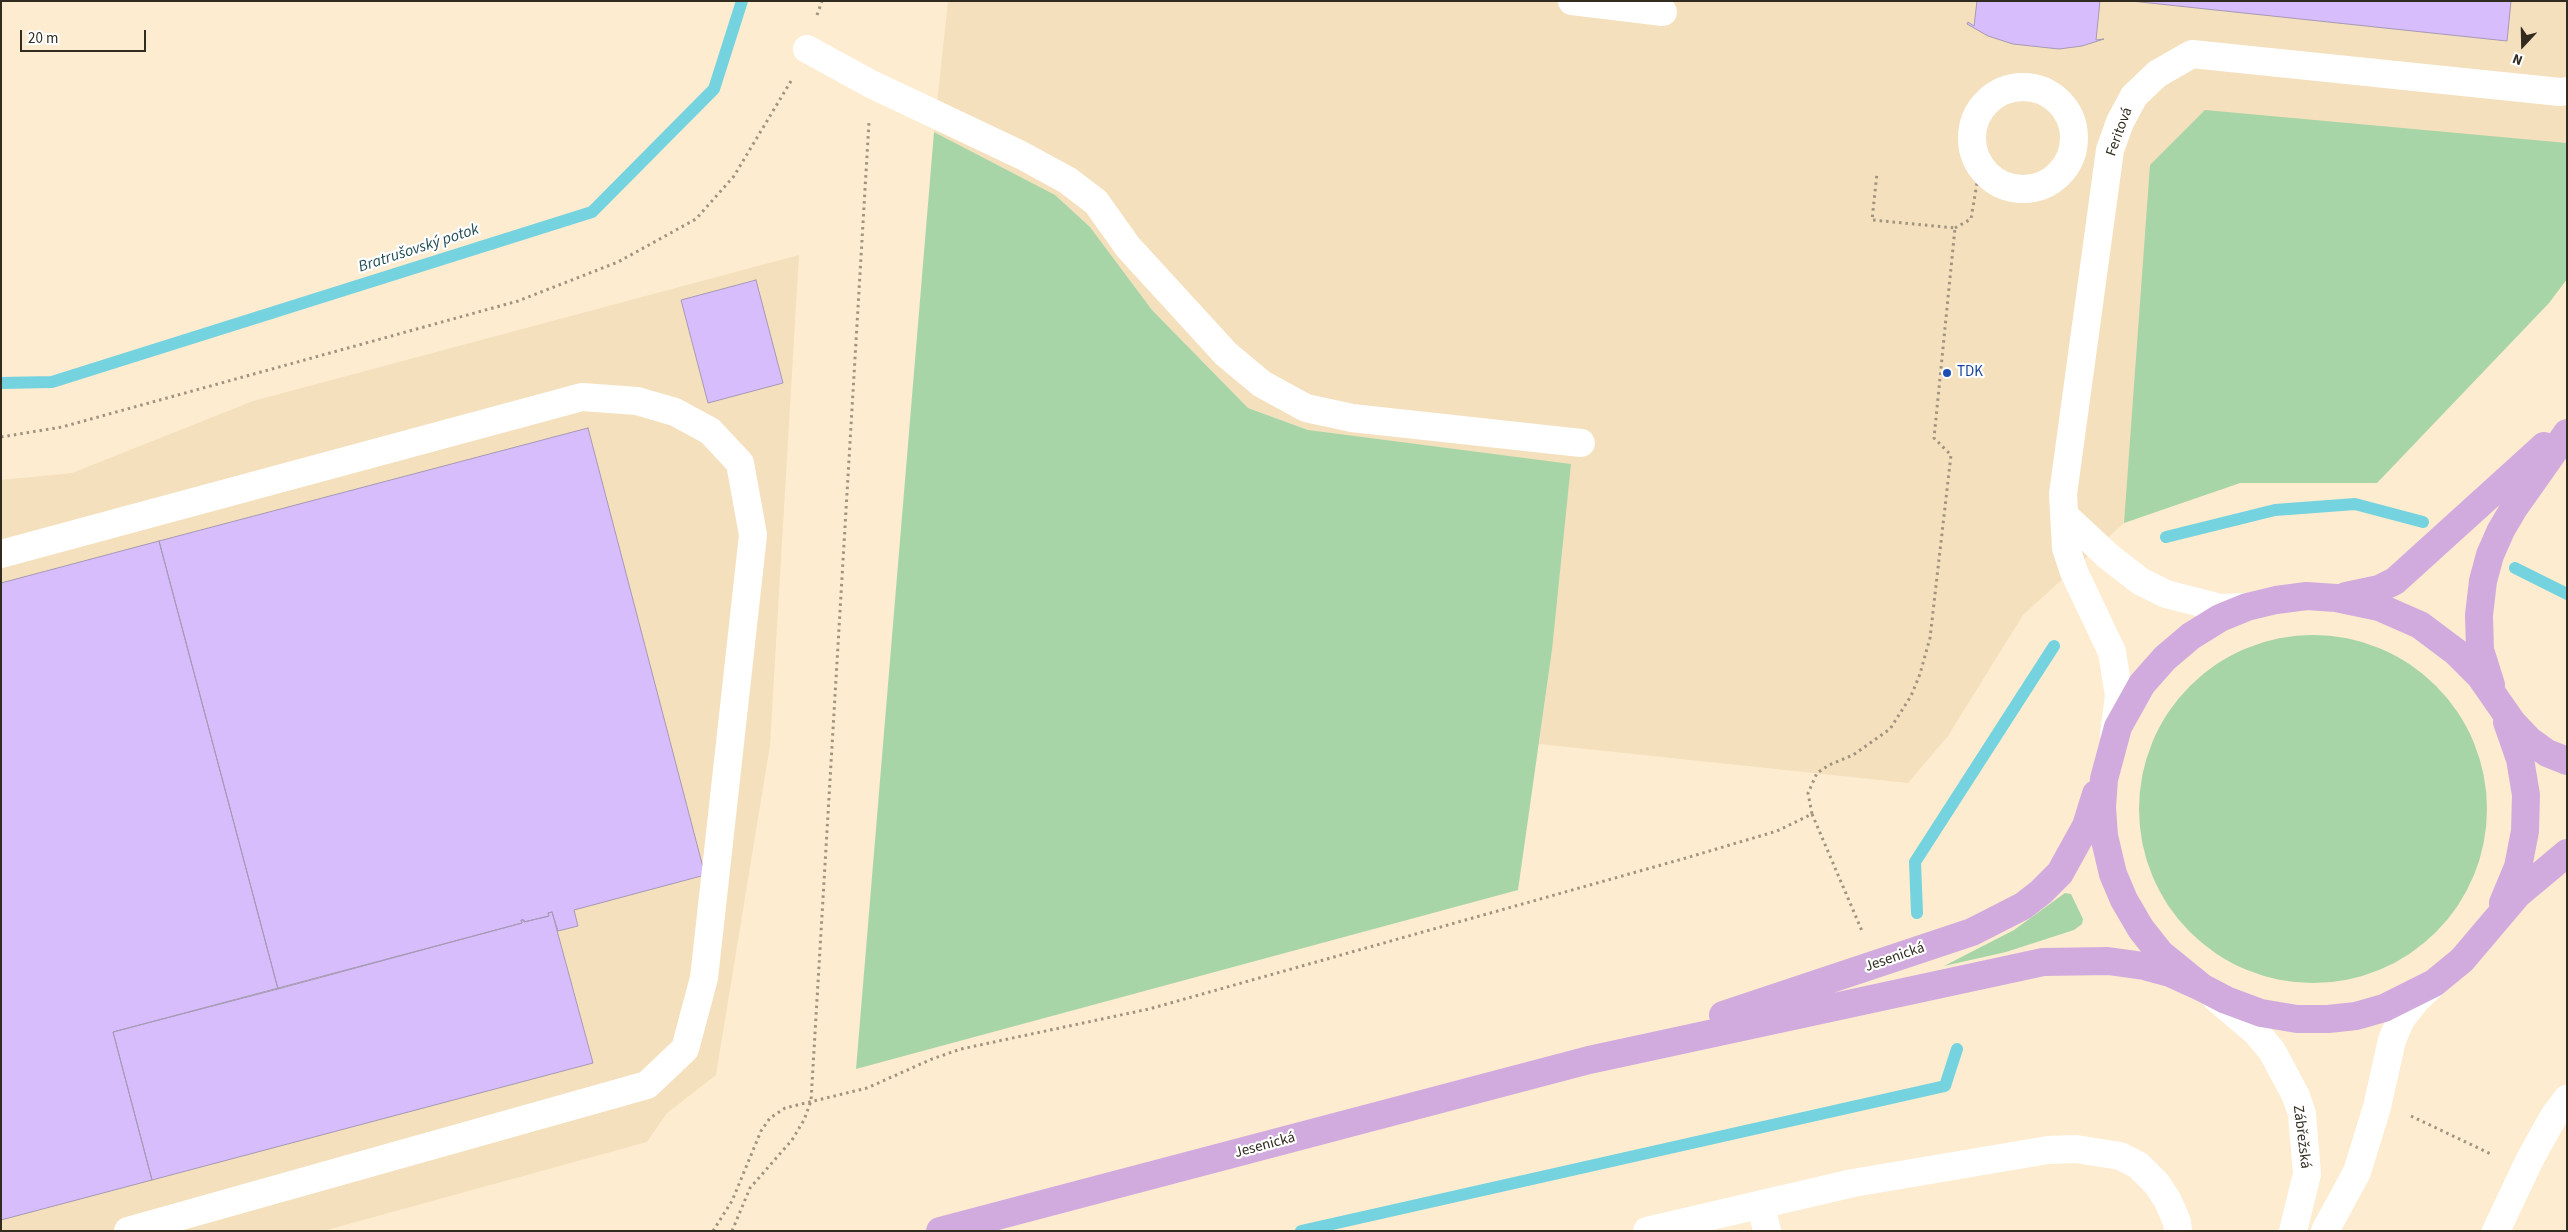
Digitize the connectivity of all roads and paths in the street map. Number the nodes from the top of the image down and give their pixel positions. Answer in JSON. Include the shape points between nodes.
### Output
{"nodes":[{"id":1,"x":822,"y":1,"type":"edge"},
{"id":2,"x":1572,"y":1,"type":"edge"},
{"id":3,"x":1663,"y":12,"type":"dead end"},
{"id":4,"x":807,"y":49,"type":"junction"},
{"id":5,"x":871,"y":84,"type":"junction"},
{"id":6,"x":2567,"y":90,"type":"edge"},
{"id":7,"x":2074,"y":144,"type":"junction"},
{"id":8,"x":2110,"y":150,"type":"junction"},
{"id":9,"x":1980,"y":165,"type":"junction"},
{"id":10,"x":1877,"y":173,"type":"dead end"},
{"id":11,"x":1955,"y":228,"type":"junction"},
{"id":12,"x":2567,"y":425,"type":"edge"},
{"id":13,"x":2567,"y":432,"type":"edge"},
{"id":14,"x":1,"y":437,"type":"edge"},
{"id":15,"x":1581,"y":443,"type":"dead end"},
{"id":16,"x":2063,"y":504,"type":"junction"},
{"id":17,"x":1,"y":554,"type":"edge"},
{"id":18,"x":2336,"y":598,"type":"junction"},
{"id":19,"x":2247,"y":607,"type":"junction"},
{"id":20,"x":2498,"y":704,"type":"junction"},
{"id":21,"x":2110,"y":750,"type":"junction"},
{"id":22,"x":2567,"y":761,"type":"edge"},
{"id":23,"x":1812,"y":814,"type":"junction"},
{"id":24,"x":2567,"y":853,"type":"edge"},
{"id":25,"x":2486,"y":932,"type":"junction"},
{"id":26,"x":1864,"y":934,"type":"dead end"},
{"id":27,"x":2434,"y":983,"type":"junction"},
{"id":28,"x":2203,"y":988,"type":"junction"},
{"id":29,"x":1589,"y":1060,"type":"junction"},
{"id":30,"x":2567,"y":1099,"type":"edge"},
{"id":31,"x":810,"y":1101,"type":"junction"},
{"id":32,"x":2405,"y":1113,"type":"dead end"},
{"id":33,"x":2525,"y":1170,"type":"junction"},
{"id":34,"x":1764,"y":1218,"type":"edge"},
{"id":35,"x":128,"y":1231,"type":"edge"},
{"id":36,"x":712,"y":1231,"type":"edge"},
{"id":37,"x":732,"y":1231,"type":"edge"},
{"id":38,"x":940,"y":1231,"type":"edge"},
{"id":39,"x":1647,"y":1231,"type":"edge"},
{"id":40,"x":2178,"y":1231,"type":"edge"},
{"id":41,"x":2293,"y":1231,"type":"edge"},
{"id":42,"x":2325,"y":1231,"type":"edge"},
{"id":43,"x":2496,"y":1231,"type":"edge"}],
"edges":[{"from":1,"to":4,"type":"path"},
{"from":2,"to":3,"type":"street"},
{"from":4,"to":5,"type":"street"},
{"from":4,"to":14,"type":"path","via":[[786,91],[739,168],[696,219],[618,262],[509,304],[62,427]]},
{"from":5,"to":15,"type":"street","via":[[1067,180],[1096,202],[1128,247],[1226,354],[1262,384],[1306,408],[1352,418]]},
{"from":5,"to":31,"type":"path"},
{"from":6,"to":8,"type":"street","name":"Feritová","via":[[2560,92],[2192,54],[2157,74],[2134,96]]},
{"from":7,"to":8,"type":"street"},
{"from":7,"to":9,"type":"street","via":[[2064,169],[2037,187],[2005,186],[1990,177]]},
{"from":7,"to":9,"type":"street","via":[[2071,120],[2063,105],[2050,94],[2034,88],[2016,87],[2000,92],[1986,102],[1976,117],[1972,133],[1973,150]]},
{"from":8,"to":16,"type":"street","name":"Feritová"},
{"from":9,"to":11,"type":"path","via":[[1971,219]]},
{"from":10,"to":11,"type":"path","via":[[1872,220]]},
{"from":11,"to":23,"type":"path","via":[[1934,438],[1951,455],[1930,638],[1911,696],[1890,729],[1853,755],[1818,773],[1808,793]]},
{"from":12,"to":18,"type":"main road","via":[[2395,581],[2379,589]]},
{"from":13,"to":20,"type":"main road","via":[[2501,530],[2483,581],[2478,615],[2480,650]]},
{"from":16,"to":19,"type":"street","via":[[2108,556],[2140,580],[2166,594],[2221,608]]},
{"from":16,"to":21,"type":"street","name":"Feritová","via":[[2066,548],[2112,652],[2118,680],[2117,718]]},
{"from":17,"to":35,"type":"street","via":[[582,398],[637,401],[675,412],[710,431],[740,463],[753,535],[704,978],[685,1049],[647,1085]]},
{"from":18,"to":19,"type":"main road","name":"Zábřežská","via":[[2299,597]]},
{"from":18,"to":20,"type":"main road","name":"Zábřežská","via":[[2379,607],[2420,625],[2456,652],[2480,676]]},
{"from":19,"to":21,"type":"main road","name":"Zábřežská","via":[[2220,618],[2191,636],[2165,658],[2131,702]]},
{"from":20,"to":22,"type":"main road","name":"Zábřežská","via":[[2529,740],[2547,753]]},
{"from":20,"to":25,"type":"main road","name":"Zábřežská","via":[[2512,732],[2520,759],[2526,795],[2525,831],[2518,867],[2508,893]]},
{"from":21,"to":28,"type":"main road","name":"Zábřežská","via":[[2102,807],[2104,836],[2113,874],[2141,929],[2160,953]]},
{"from":21,"to":29,"type":"main road","name":"Jesenická","via":[[2086,826],[2074,850],[2060,873],[2023,906],[1972,932]]},
{"from":23,"to":26,"type":"path"},
{"from":23,"to":31,"type":"path","via":[[1777,831],[1686,858],[1149,1008],[961,1049],[867,1088]]},
{"from":24,"to":25,"type":"main road","name":"Zábřežská","via":[[2518,894]]},
{"from":25,"to":27,"type":"main road","name":"Zábřežská","via":[[2462,960]]},
{"from":27,"to":28,"type":"main road","name":"Zábřežská","via":[[2384,1008],[2328,1019],[2297,1019],[2261,1013]]},
{"from":27,"to":42,"type":"street","name":"Zábřežská","via":[[2402,1019],[2392,1040],[2378,1107],[2357,1172]]},
{"from":28,"to":29,"type":"main road","name":"Jesenická","via":[[2170,973],[2144,966],[2108,961],[2043,962]]},
{"from":28,"to":41,"type":"street","name":"Zábřežská","via":[[2255,1031],[2276,1058],[2296,1096],[2302,1114],[2307,1174]]},
{"from":29,"to":38,"type":"main road","name":"Jesenická"},
{"from":30,"to":33,"type":"street","via":[[2554,1116]]},
{"from":31,"to":36,"type":"path","via":[[785,1108],[770,1118],[761,1131],[732,1200]]},
{"from":31,"to":37,"type":"path","via":[[804,1120],[792,1140],[750,1188]]},
{"from":32,"to":33,"type":"path"},
{"from":33,"to":43,"type":"street"},
{"from":34,"to":39,"type":"street","via":[[1696,1218]]},
{"from":34,"to":40,"type":"street","via":[[1853,1184],[2076,1148],[2120,1156],[2138,1165],[2168,1201]]}]}
